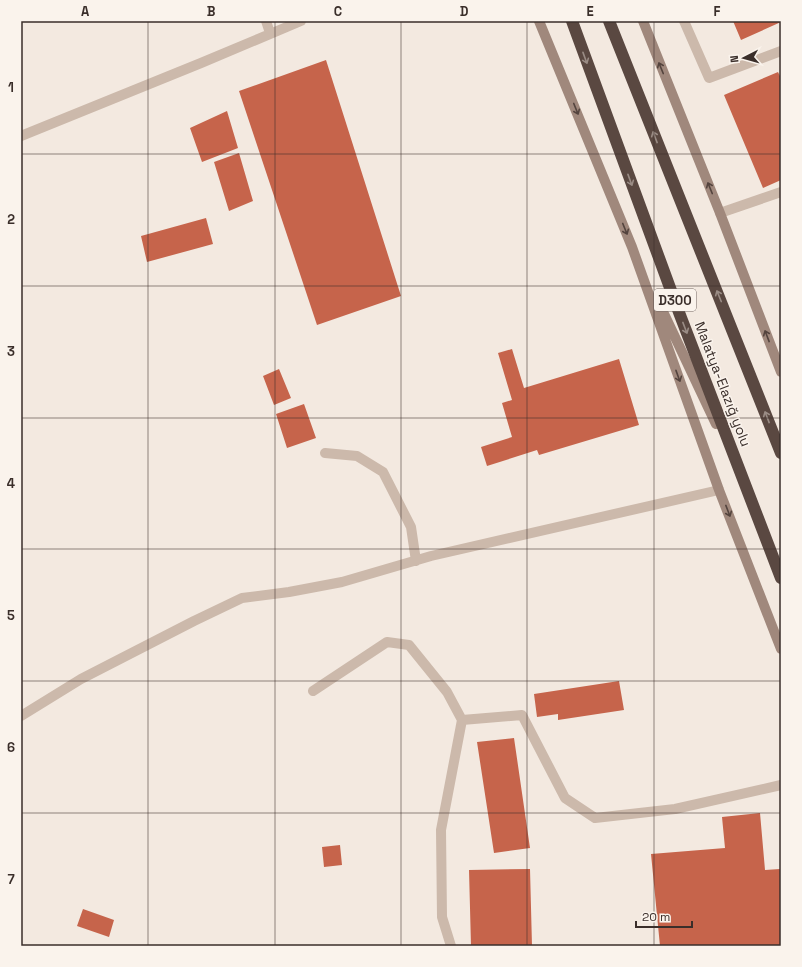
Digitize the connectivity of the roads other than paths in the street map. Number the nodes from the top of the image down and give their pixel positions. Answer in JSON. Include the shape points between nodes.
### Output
{"nodes":[{"id":1,"x":266,"y":21,"type":"edge"},
{"id":2,"x":300,"y":21,"type":"edge"},
{"id":3,"x":539,"y":21,"type":"edge"},
{"id":4,"x":572,"y":21,"type":"edge"},
{"id":5,"x":609,"y":21,"type":"edge"},
{"id":6,"x":643,"y":21,"type":"edge"},
{"id":7,"x":684,"y":21,"type":"edge"},
{"id":8,"x":270,"y":34,"type":"junction"},
{"id":9,"x":781,"y":51,"type":"edge"},
{"id":10,"x":21,"y":136,"type":"edge"},
{"id":11,"x":781,"y":192,"type":"edge"},
{"id":12,"x":720,"y":213,"type":"junction"},
{"id":13,"x":632,"y":247,"type":"junction"},
{"id":14,"x":781,"y":372,"type":"edge"},
{"id":15,"x":325,"y":453,"type":"dead end"},
{"id":16,"x":781,"y":453,"type":"edge"},
{"id":17,"x":720,"y":490,"type":"junction"},
{"id":18,"x":416,"y":561,"type":"junction"},
{"id":19,"x":781,"y":578,"type":"edge"},
{"id":20,"x":781,"y":649,"type":"edge"},
{"id":21,"x":313,"y":691,"type":"dead end"},
{"id":22,"x":21,"y":716,"type":"edge"},
{"id":23,"x":462,"y":720,"type":"junction"},
{"id":24,"x":781,"y":785,"type":"edge"},
{"id":25,"x":451,"y":946,"type":"edge"}],
"edges":[{"from":1,"to":8,"type":"street"},
{"from":2,"to":8,"type":"street"},
{"from":3,"to":13,"type":"street","one_way":true},
{"from":4,"to":19,"type":"highway","name":"Malatya-Elazığ yolu","number":"D300","one_way":true,"via":[[680,315]]},
{"from":16,"to":5,"type":"highway","name":"Malatya-Elazığ yolu","number":"D300","one_way":true},
{"from":12,"to":6,"type":"street","one_way":true},
{"from":7,"to":9,"type":"street","via":[[709,78]]},
{"from":8,"to":10,"type":"street"},
{"from":11,"to":12,"type":"street"},
{"from":14,"to":12,"type":"street","one_way":true},
{"from":13,"to":17,"type":"street","one_way":true},
{"from":13,"to":19,"type":"street","via":[[715,421]]},
{"from":15,"to":18,"type":"street","via":[[357,456],[383,472],[410,527]]},
{"from":17,"to":18,"type":"street"},
{"from":17,"to":20,"type":"street","one_way":true},
{"from":18,"to":22,"type":"street","via":[[342,582],[242,598],[81,678]]},
{"from":21,"to":23,"type":"street","via":[[387,642],[409,645],[446,692]]},
{"from":23,"to":24,"type":"street","via":[[522,715],[565,798],[595,818],[675,809]]},
{"from":23,"to":25,"type":"street","via":[[441,830],[442,917]]}]}
